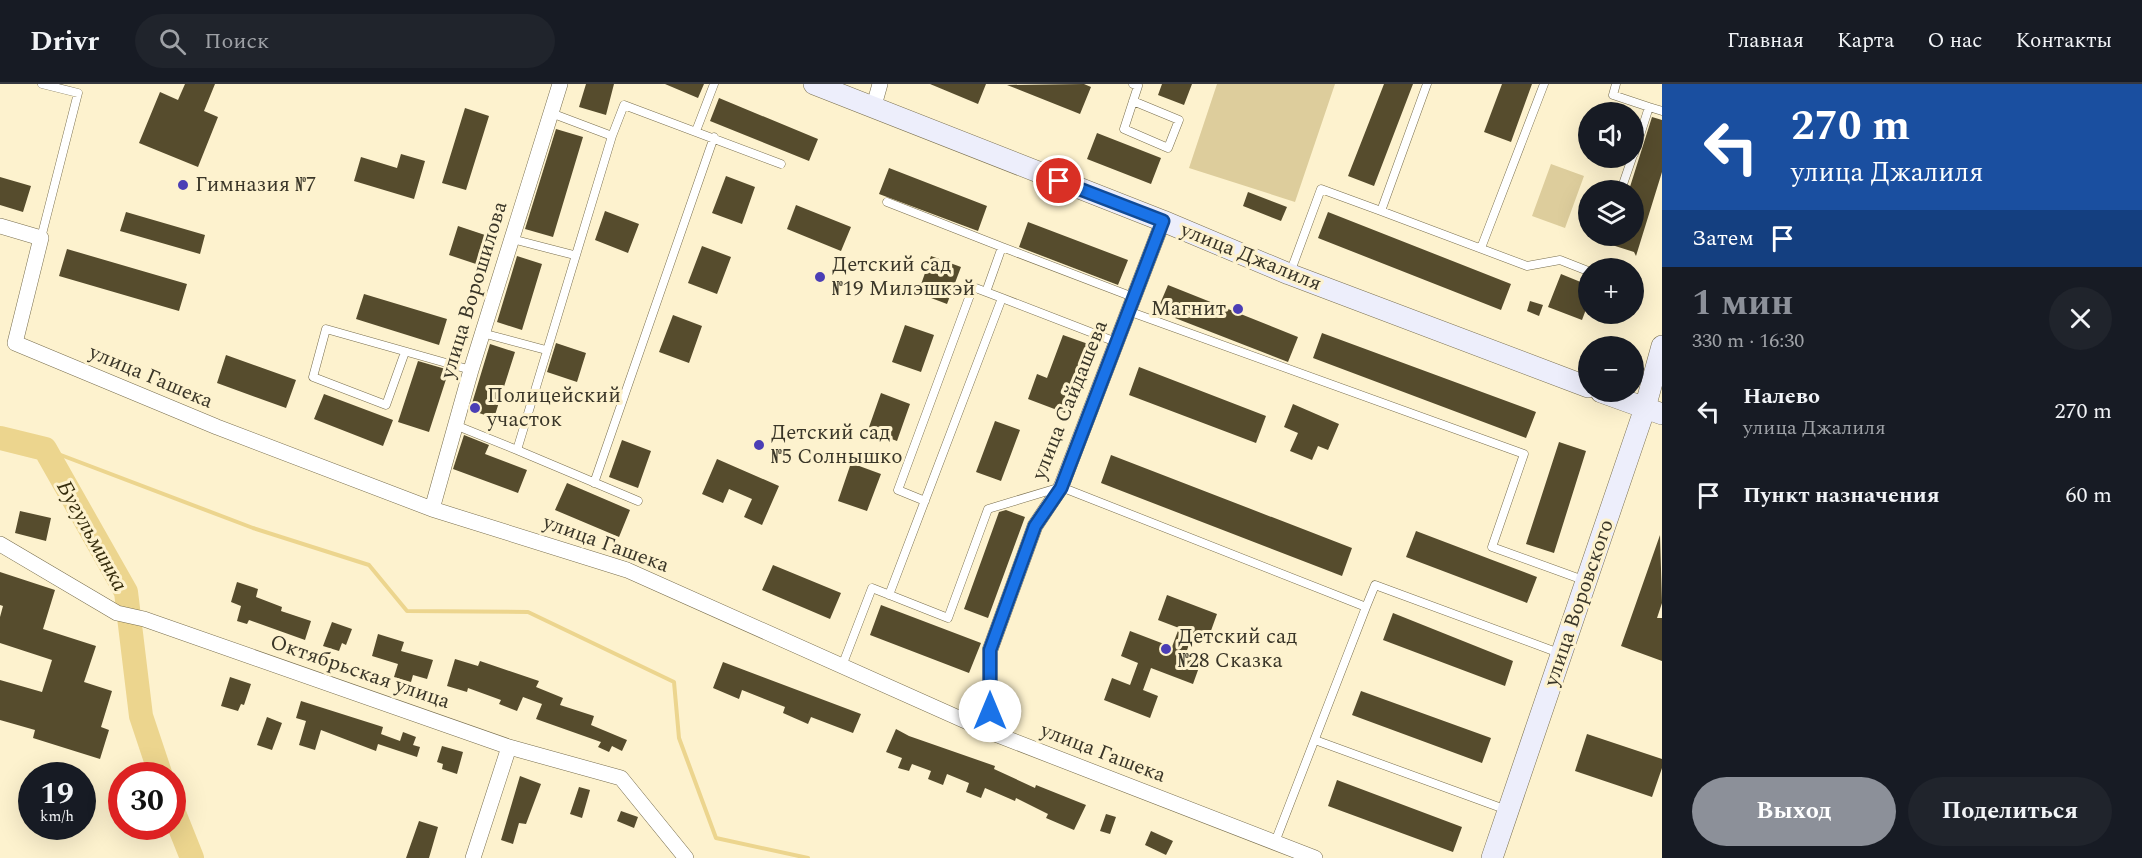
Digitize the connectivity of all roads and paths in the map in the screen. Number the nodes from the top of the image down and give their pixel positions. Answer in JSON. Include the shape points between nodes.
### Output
{"nodes":[{"id":1,"x":42,"y":84,"type":"edge"},
{"id":2,"x":560,"y":84,"type":"edge"},
{"id":3,"x":714,"y":84,"type":"edge"},
{"id":4,"x":814,"y":84,"type":"edge"},
{"id":5,"x":880,"y":84,"type":"edge"},
{"id":6,"x":1427,"y":84,"type":"edge"},
{"id":7,"x":1544,"y":84,"type":"edge"},
{"id":8,"x":1616,"y":84,"type":"edge"},
{"id":9,"x":1136,"y":85,"type":"edge"},
{"id":10,"x":1133,"y":101,"type":"junction"},
{"id":11,"x":1649,"y":107,"type":"junction"},
{"id":12,"x":873,"y":109,"type":"junction"},
{"id":13,"x":1662,"y":111,"type":"edge"},
{"id":14,"x":551,"y":113,"type":"junction"},
{"id":15,"x":1644,"y":122,"type":"edge"},
{"id":16,"x":696,"y":131,"type":"junction"},
{"id":17,"x":612,"y":136,"type":"junction"},
{"id":18,"x":714,"y":137,"type":"junction"},
{"id":19,"x":782,"y":164,"type":"dead end"},
{"id":20,"x":887,"y":202,"type":"dead end"},
{"id":21,"x":1381,"y":211,"type":"junction"},
{"id":22,"x":1163,"y":221,"type":"junction"},
{"id":23,"x":0,"y":226,"type":"edge"},
{"id":24,"x":41,"y":238,"type":"junction"},
{"id":25,"x":512,"y":239,"type":"junction"},
{"id":26,"x":1002,"y":247,"type":"junction"},
{"id":27,"x":1481,"y":248,"type":"junction"},
{"id":28,"x":574,"y":255,"type":"junction"},
{"id":29,"x":1578,"y":267,"type":"edge"},
{"id":30,"x":1289,"y":274,"type":"junction"},
{"id":31,"x":986,"y":292,"type":"junction"},
{"id":32,"x":1002,"y":298,"type":"junction"},
{"id":33,"x":1131,"y":304,"type":"junction"},
{"id":34,"x":482,"y":333,"type":"junction"},
{"id":35,"x":1116,"y":342,"type":"junction"},
{"id":36,"x":1662,"y":346,"type":"edge"},
{"id":37,"x":546,"y":350,"type":"junction"},
{"id":38,"x":405,"y":352,"type":"junction"},
{"id":39,"x":471,"y":370,"type":"junction"},
{"id":40,"x":1578,"y":383,"type":"edge"},
{"id":41,"x":1629,"y":402,"type":"edge"},
{"id":42,"x":1654,"y":411,"type":"edge"},
{"id":43,"x":455,"y":425,"type":"junction"},
{"id":44,"x":517,"y":450,"type":"junction"},
{"id":45,"x":594,"y":483,"type":"junction"},
{"id":46,"x":1061,"y":488,"type":"junction"},
{"id":47,"x":638,"y":501,"type":"dead end"},
{"id":48,"x":925,"y":501,"type":"junction"},
{"id":49,"x":432,"y":509,"type":"junction"},
{"id":50,"x":0,"y":544,"type":"edge"},
{"id":51,"x":1586,"y":582,"type":"junction"},
{"id":52,"x":889,"y":595,"type":"junction"},
{"id":53,"x":1366,"y":607,"type":"junction"},
{"id":54,"x":1562,"y":653,"type":"junction"},
{"id":55,"x":842,"y":666,"type":"junction"},
{"id":56,"x":990,"y":732,"type":"junction"},
{"id":57,"x":1315,"y":740,"type":"junction"},
{"id":58,"x":509,"y":747,"type":"junction"},
{"id":59,"x":1508,"y":811,"type":"junction"},
{"id":60,"x":1275,"y":842,"type":"junction"},
{"id":61,"x":473,"y":858,"type":"edge"},
{"id":62,"x":686,"y":858,"type":"edge"},
{"id":63,"x":1315,"y":858,"type":"edge"},
{"id":64,"x":1492,"y":858,"type":"edge"}],
"edges":[{"from":1,"to":24,"type":"lane","via":[[78,93]]},
{"from":2,"to":14,"type":"street","name":"улица Ворошилова"},
{"from":3,"to":16,"type":"lane"},
{"from":4,"to":12,"type":"main road","name":"улица Джалиля"},
{"from":5,"to":12,"type":"street"},
{"from":6,"to":21,"type":"lane"},
{"from":7,"to":27,"type":"lane"},
{"from":8,"to":11,"type":"lane","via":[[1613,94]]},
{"from":9,"to":10,"type":"lane"},
{"from":10,"to":10,"type":"lane","via":[[1124,129],[1168,148],[1179,120]]},
{"from":11,"to":13,"type":"lane"},
{"from":11,"to":15,"type":"lane"},
{"from":12,"to":22,"type":"main road","name":"улица Джалиля"},
{"from":14,"to":17,"type":"lane"},
{"from":14,"to":25,"type":"street","name":"улица Ворошилова"},
{"from":16,"to":17,"type":"lane","via":[[624,105]]},
{"from":16,"to":18,"type":"lane"},
{"from":17,"to":28,"type":"lane"},
{"from":18,"to":19,"type":"lane"},
{"from":18,"to":45,"type":"lane"},
{"from":20,"to":26,"type":"lane"},
{"from":21,"to":27,"type":"lane"},
{"from":21,"to":30,"type":"lane","via":[[1321,189]]},
{"from":22,"to":30,"type":"main road","name":"улица Джалиля"},
{"from":22,"to":33,"type":"street","name":"улица Сайдашева"},
{"from":23,"to":24,"type":"street"},
{"from":24,"to":49,"type":"street","name":"улица Гашека","via":[[15,343],[217,427]]},
{"from":25,"to":28,"type":"lane"},
{"from":25,"to":34,"type":"street","name":"улица Ворошилова"},
{"from":26,"to":31,"type":"lane"},
{"from":26,"to":33,"type":"lane"},
{"from":27,"to":29,"type":"lane","via":[[1527,266],[1560,260]]},
{"from":28,"to":37,"type":"lane"},
{"from":30,"to":40,"type":"main road","name":"улица Джалиля"},
{"from":31,"to":32,"type":"lane"},
{"from":31,"to":48,"type":"lane","via":[[973,287],[898,490]]},
{"from":32,"to":35,"type":"lane"},
{"from":32,"to":48,"type":"lane"},
{"from":33,"to":35,"type":"street","name":"улица Сайдашева"},
{"from":33,"to":51,"type":"lane","via":[[1524,454],[1492,547]]},
{"from":34,"to":37,"type":"lane"},
{"from":34,"to":39,"type":"street","name":"улица Ворошилова"},
{"from":35,"to":46,"type":"street","name":"улица Сайдашева"},
{"from":36,"to":42,"type":"main road","name":"улица Воровского"},
{"from":37,"to":44,"type":"lane"},
{"from":38,"to":38,"type":"lane","via":[[326,329],[313,377],[386,405]]},
{"from":38,"to":39,"type":"lane"},
{"from":39,"to":43,"type":"street","name":"улица Ворошилова"},
{"from":41,"to":42,"type":"main road"},
{"from":42,"to":51,"type":"main road","name":"улица Воровского"},
{"from":43,"to":44,"type":"lane"},
{"from":43,"to":49,"type":"street","name":"улица Ворошилова"},
{"from":44,"to":45,"type":"lane"},
{"from":45,"to":47,"type":"lane"},
{"from":46,"to":52,"type":"lane","via":[[988,509],[948,618]]},
{"from":46,"to":53,"type":"lane"},
{"from":46,"to":56,"type":"street","name":"улица Сайдашева","via":[[1035,526],[990,650]]},
{"from":48,"to":52,"type":"lane"},
{"from":49,"to":55,"type":"street","name":"улица Гашека","via":[[627,570]]},
{"from":50,"to":58,"type":"street","name":"Октябрьская улица","via":[[117,613],[144,619]]},
{"from":51,"to":54,"type":"main road","name":"улица Воровского"},
{"from":52,"to":55,"type":"lane","via":[[872,588]]},
{"from":53,"to":54,"type":"lane","via":[[1375,585]]},
{"from":53,"to":57,"type":"lane"},
{"from":54,"to":59,"type":"main road","name":"улица Воровского"},
{"from":55,"to":56,"type":"street","name":"улица Гашека"},
{"from":56,"to":60,"type":"street","name":"улица Гашека"},
{"from":57,"to":59,"type":"lane"},
{"from":57,"to":60,"type":"lane"},
{"from":58,"to":61,"type":"street"},
{"from":58,"to":62,"type":"street","name":"Октябрьская улица","via":[[621,778]]},
{"from":59,"to":64,"type":"main road","name":"улица Воровского"},
{"from":60,"to":63,"type":"street","name":"улица Гашека"}]}
